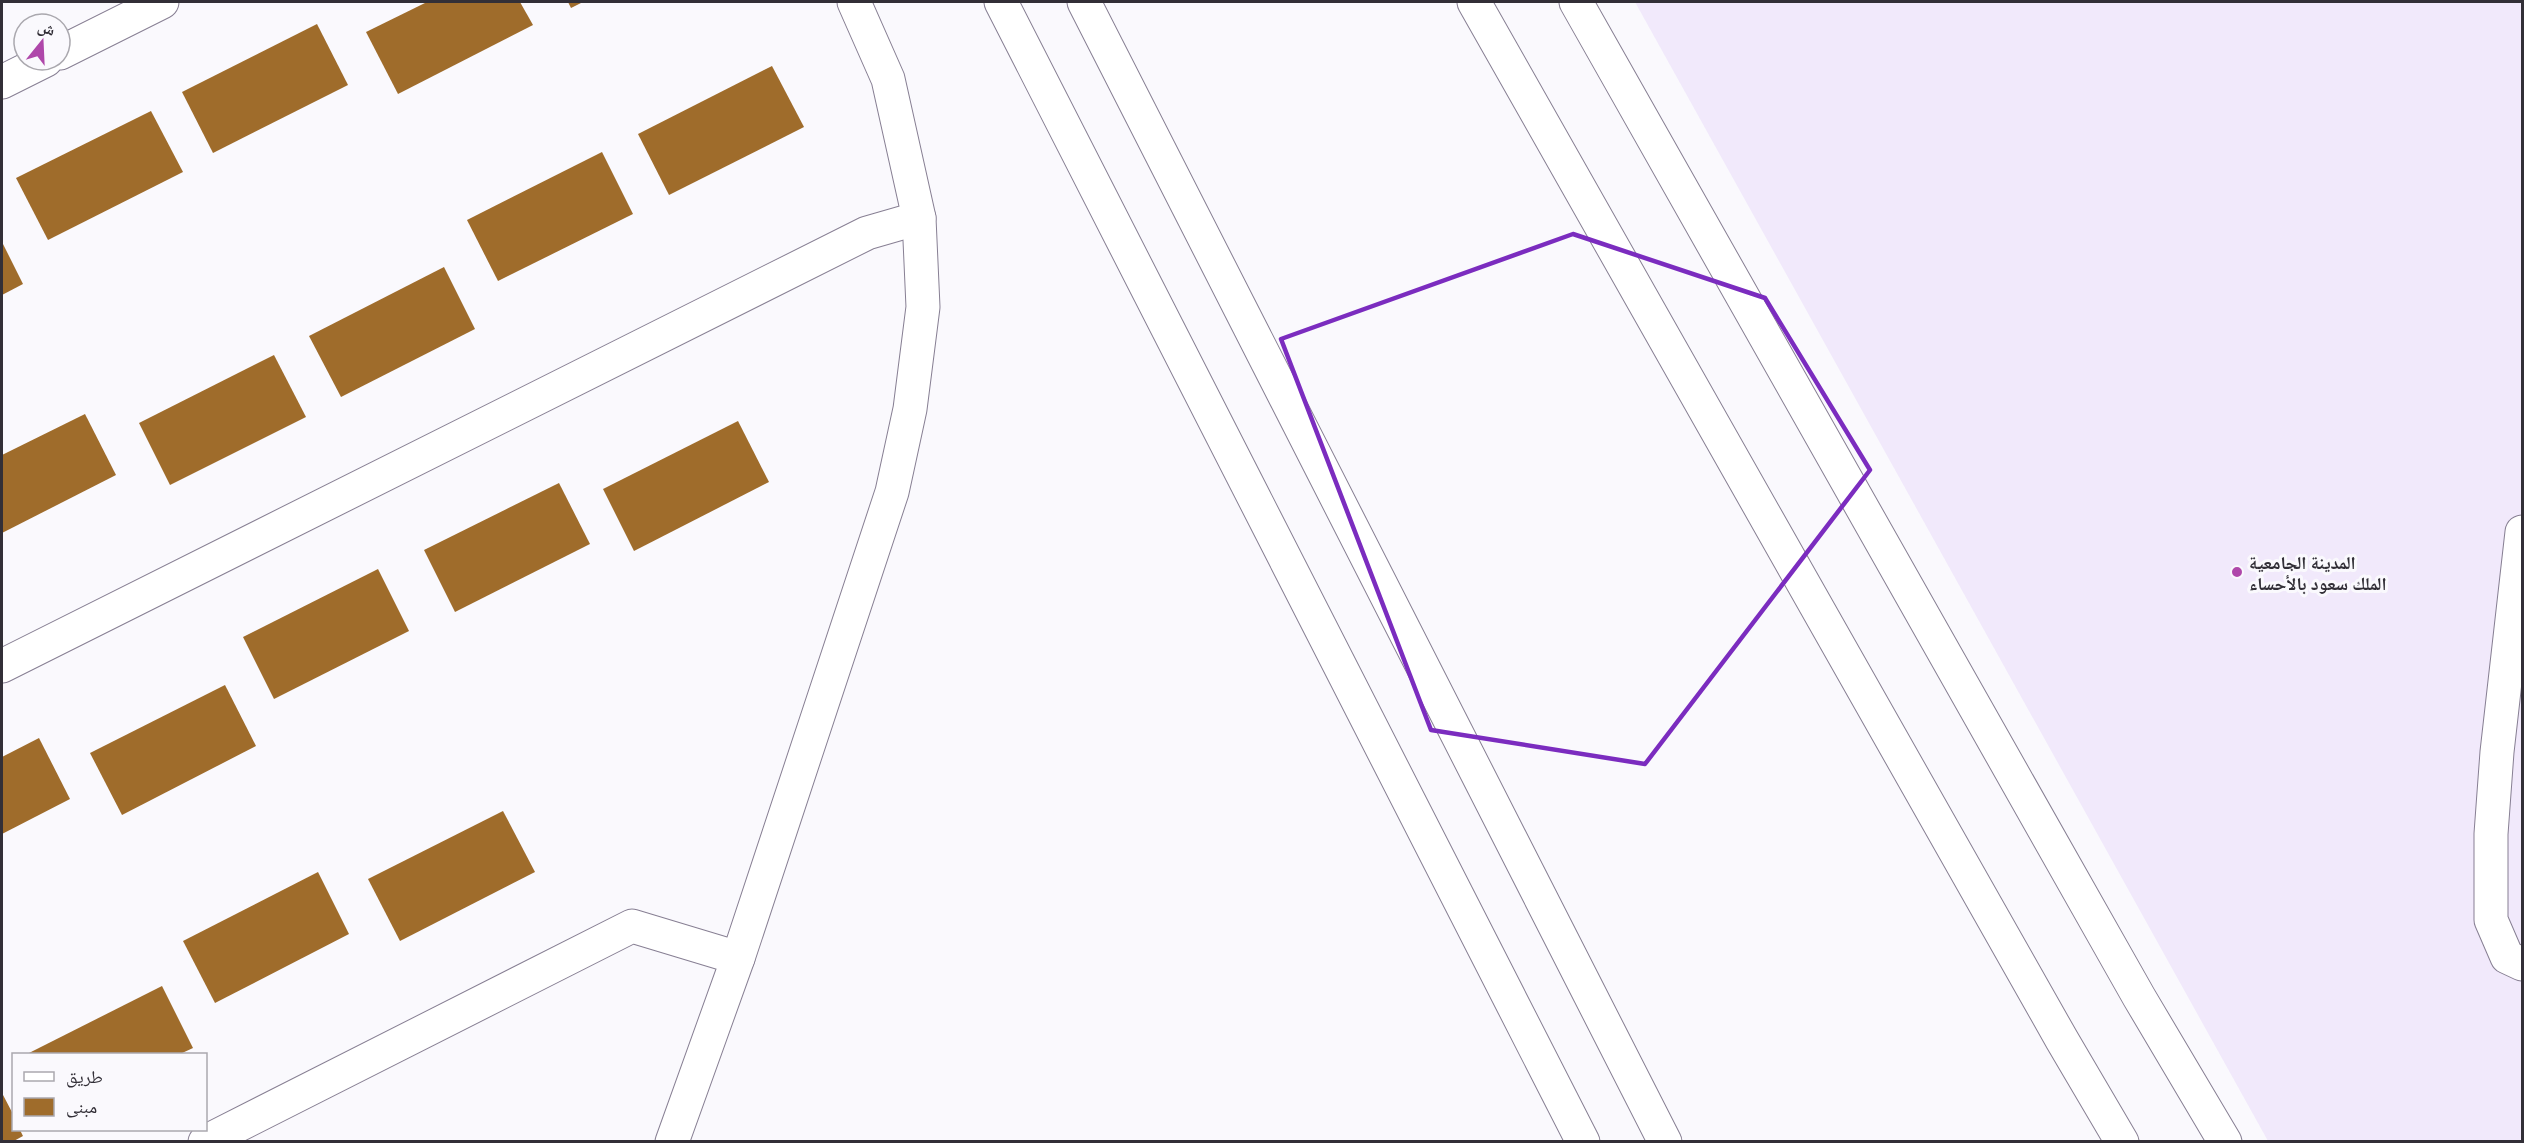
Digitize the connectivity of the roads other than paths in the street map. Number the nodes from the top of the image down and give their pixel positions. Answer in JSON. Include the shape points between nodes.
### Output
{"nodes":[{"id":1,"x":162,"y":2,"type":"edge"},
{"id":2,"x":854,"y":2,"type":"edge"},
{"id":3,"x":1001,"y":2,"type":"edge"},
{"id":4,"x":1084,"y":2,"type":"edge"},
{"id":5,"x":1474,"y":2,"type":"edge"},
{"id":6,"x":1576,"y":2,"type":"edge"},
{"id":7,"x":72,"y":47,"type":"edge"},
{"id":8,"x":22,"y":72,"type":"edge"},
{"id":9,"x":2,"y":82,"type":"edge"},
{"id":10,"x":919,"y":218,"type":"junction"},
{"id":11,"x":2523,"y":532,"type":"edge"},
{"id":12,"x":2,"y":666,"type":"edge"},
{"id":13,"x":738,"y":958,"type":"junction"},
{"id":14,"x":2523,"y":964,"type":"edge"},
{"id":15,"x":204,"y":1142,"type":"edge"},
{"id":16,"x":672,"y":1142,"type":"edge"},
{"id":17,"x":1583,"y":1142,"type":"edge"},
{"id":18,"x":1665,"y":1142,"type":"edge"},
{"id":19,"x":2122,"y":1142,"type":"edge"},
{"id":20,"x":2225,"y":1142,"type":"edge"}],
"edges":[{"from":1,"to":7,"type":"main road"},
{"from":2,"to":10,"type":"main road","via":[[888,78]]},
{"from":3,"to":17,"type":"main road"},
{"from":4,"to":18,"type":"main road"},
{"from":5,"to":19,"type":"main road"},
{"from":6,"to":20,"type":"main road","via":[[2127,976]]},
{"from":8,"to":9,"type":"main road"},
{"from":10,"to":12,"type":"main road","via":[[867,232]]},
{"from":10,"to":13,"type":"main road","via":[[923,307],[910,409],[892,492]]},
{"from":11,"to":14,"type":"main road","via":[[2497,752],[2491,866],[2491,920],[2507,957]]},
{"from":13,"to":15,"type":"main road","via":[[632,926]]},
{"from":13,"to":16,"type":"main road"}]}
